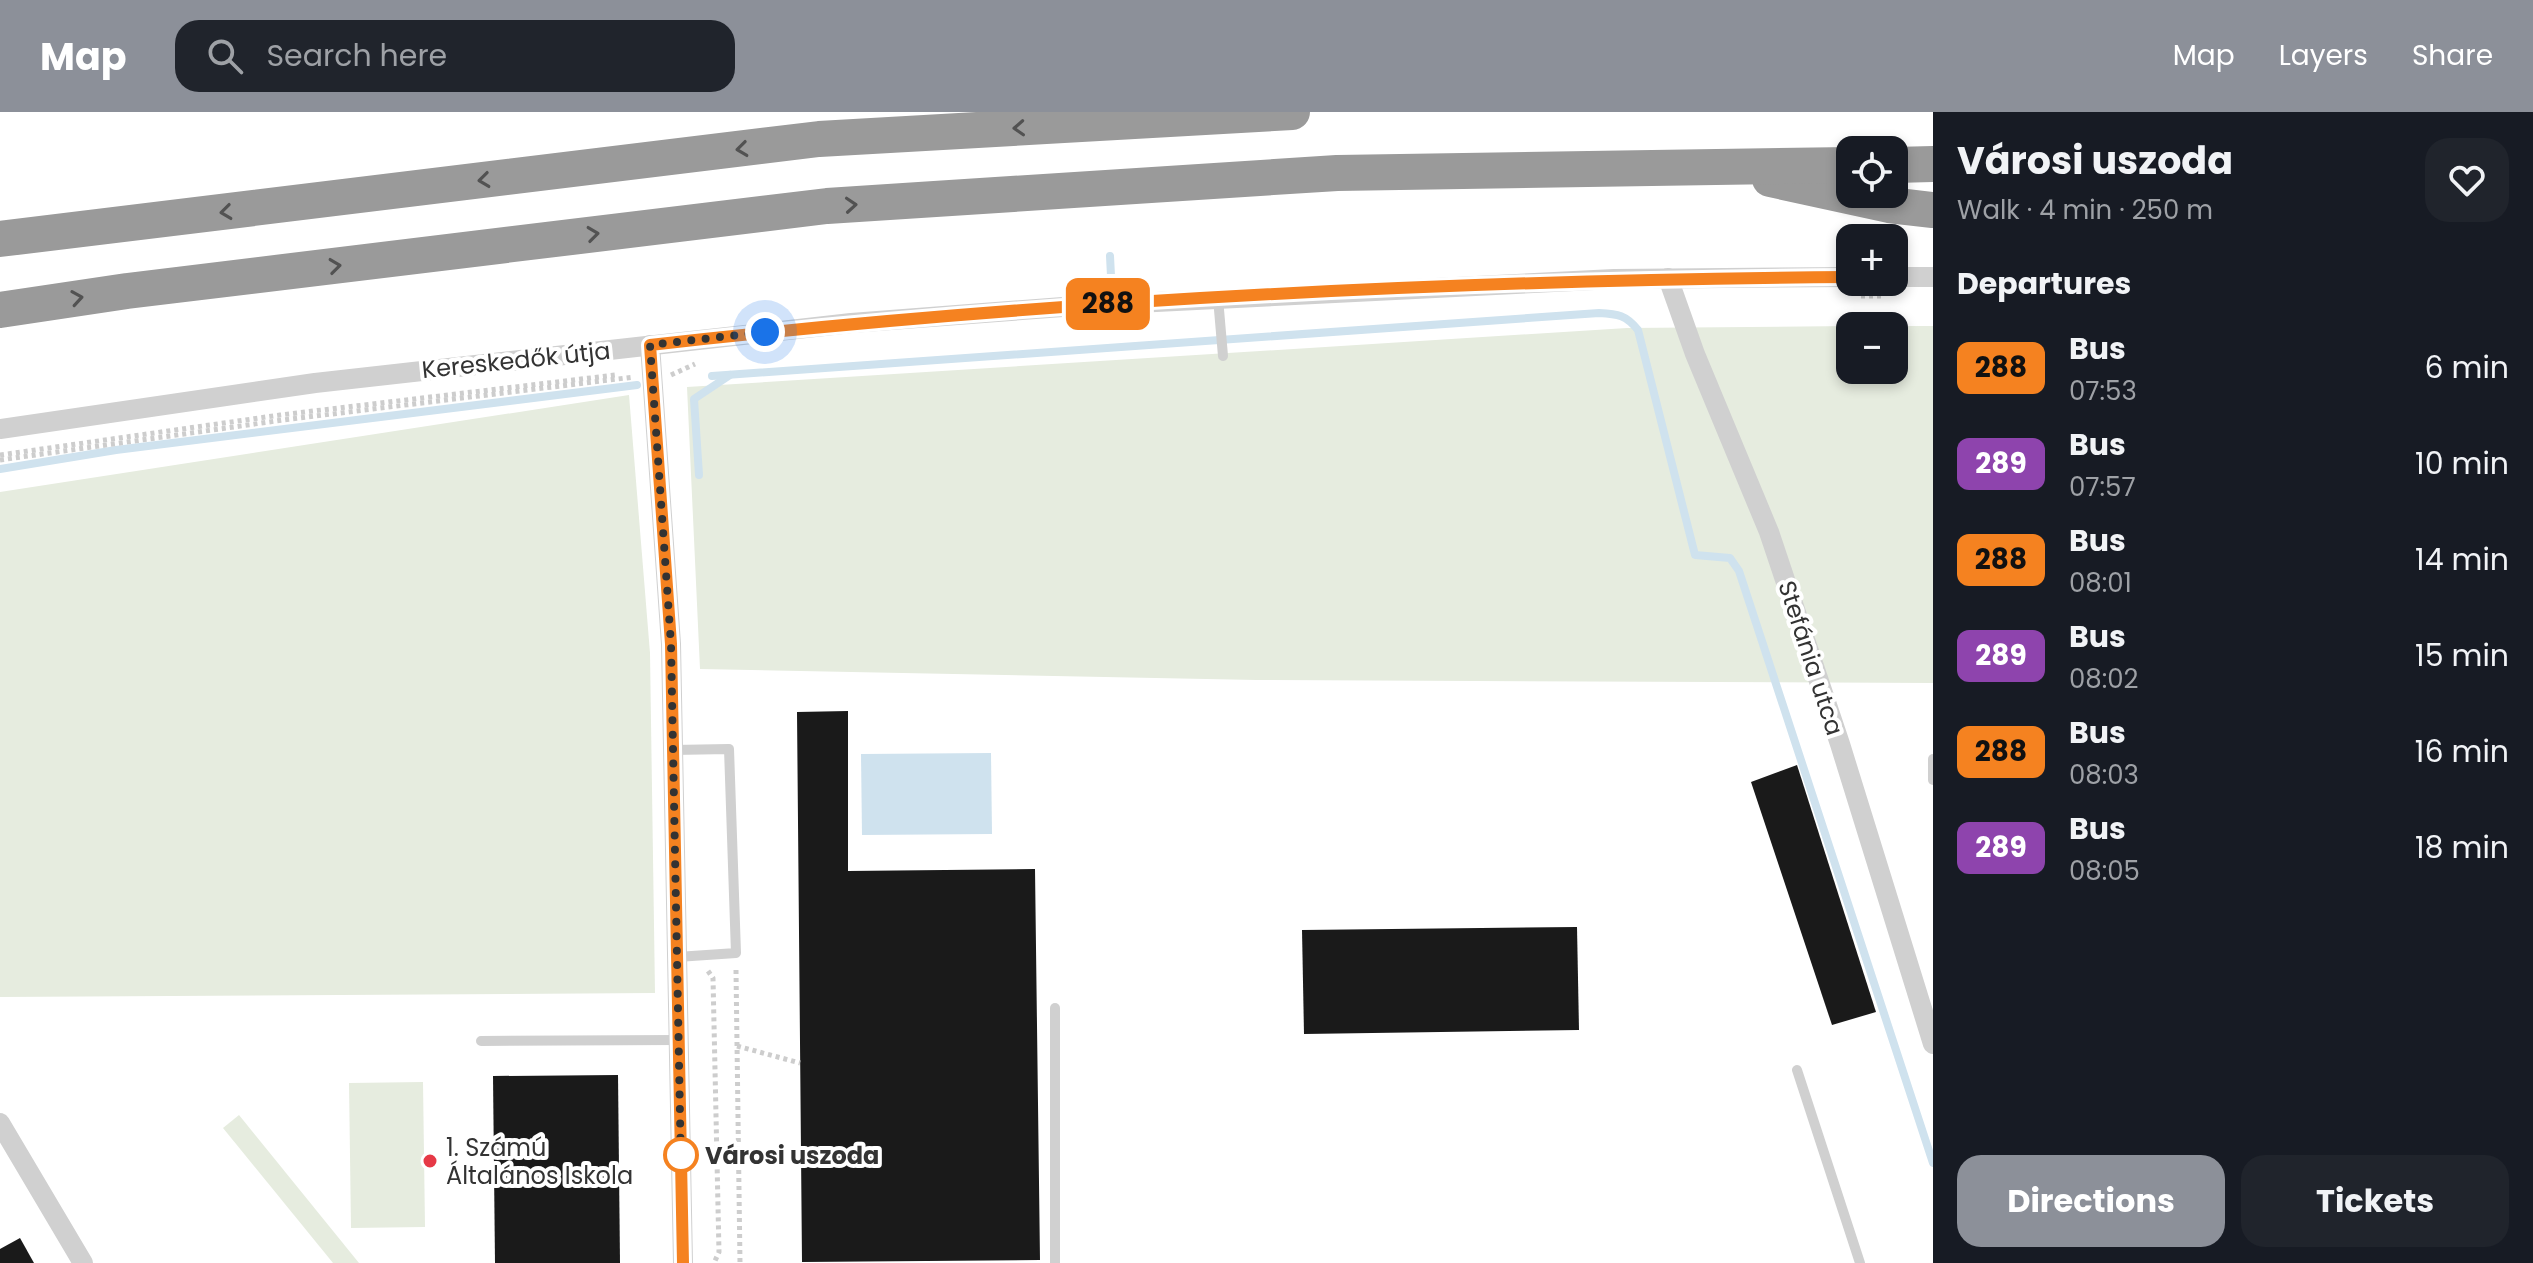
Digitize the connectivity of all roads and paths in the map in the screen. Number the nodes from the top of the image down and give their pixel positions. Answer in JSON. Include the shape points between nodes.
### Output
{"nodes":[{"id":1,"x":914,"y":112,"type":"edge"},
{"id":2,"x":1292,"y":112,"type":"edge"},
{"id":3,"x":819,"y":139,"type":"junction"},
{"id":4,"x":1933,"y":164,"type":"edge"},
{"id":5,"x":1706,"y":165,"type":"junction"},
{"id":6,"x":1836,"y":165,"type":"edge"},
{"id":7,"x":1908,"y":165,"type":"edge"},
{"id":8,"x":1933,"y":210,"type":"edge"},
{"id":9,"x":0,"y":239,"type":"edge"},
{"id":10,"x":1836,"y":277,"type":"edge"},
{"id":11,"x":1908,"y":277,"type":"edge"},
{"id":12,"x":1933,"y":277,"type":"edge"},
{"id":13,"x":1668,"y":278,"type":"junction"},
{"id":14,"x":1218,"y":298,"type":"junction"},
{"id":15,"x":0,"y":310,"type":"edge"},
{"id":16,"x":650,"y":345,"type":"junction"},
{"id":17,"x":1223,"y":356,"type":"dead end"},
{"id":18,"x":699,"y":362,"type":"dead end"},
{"id":19,"x":651,"y":377,"type":"junction"},
{"id":20,"x":0,"y":429,"type":"edge"},
{"id":21,"x":0,"y":458,"type":"edge"},
{"id":22,"x":673,"y":750,"type":"junction"},
{"id":23,"x":1933,"y":759,"type":"edge"},
{"id":24,"x":1933,"y":780,"type":"edge"},
{"id":25,"x":736,"y":953,"type":"junction"},
{"id":26,"x":686,"y":956,"type":"junction"},
{"id":27,"x":1055,"y":1008,"type":"dead end"},
{"id":28,"x":679,"y":1040,"type":"junction"},
{"id":29,"x":1932,"y":1040,"type":"edge"},
{"id":30,"x":481,"y":1041,"type":"dead end"},
{"id":31,"x":737,"y":1046,"type":"junction"},
{"id":32,"x":800,"y":1063,"type":"dead end"},
{"id":33,"x":1797,"y":1070,"type":"dead end"},
{"id":34,"x":0,"y":1123,"type":"edge"},
{"id":35,"x":83,"y":1263,"type":"edge"},
{"id":36,"x":683,"y":1263,"type":"edge"},
{"id":37,"x":714,"y":1263,"type":"edge"},
{"id":38,"x":740,"y":1263,"type":"edge"},
{"id":39,"x":1055,"y":1263,"type":"edge"},
{"id":40,"x":1860,"y":1263,"type":"edge"}],
"edges":[{"from":1,"to":3,"type":"highway"},
{"from":2,"to":3,"type":"highway","one_way":true},
{"from":3,"to":9,"type":"highway","one_way":true},
{"from":4,"to":7,"type":"highway"},
{"from":5,"to":6,"type":"highway"},
{"from":5,"to":8,"type":"highway"},
{"from":15,"to":5,"type":"highway","one_way":true,"via":[[827,206],[1337,173]]},
{"from":10,"to":13,"type":"street","name":"Kereskedők útja"},
{"from":11,"to":12,"type":"street"},
{"from":13,"to":14,"type":"street","name":"Kereskedők útja"},
{"from":13,"to":29,"type":"street","name":"Stefánia utca","via":[[1769,532]]},
{"from":14,"to":16,"type":"street","name":"Kereskedők útja","via":[[851,323]]},
{"from":14,"to":17,"type":"lane"},
{"from":16,"to":19,"type":"street"},
{"from":16,"to":20,"type":"street","name":"Kereskedők útja","via":[[315,383]]},
{"from":18,"to":19,"type":"path"},
{"from":19,"to":21,"type":"path"},
{"from":19,"to":22,"type":"street","via":[[671,644]]},
{"from":22,"to":25,"type":"lane","via":[[729,749]]},
{"from":22,"to":26,"type":"street"},
{"from":23,"to":24,"type":"lane"},
{"from":25,"to":26,"type":"lane"},
{"from":25,"to":31,"type":"path"},
{"from":26,"to":28,"type":"street"},
{"from":26,"to":37,"type":"path","via":[[713,978],[719,1252]]},
{"from":27,"to":39,"type":"lane"},
{"from":28,"to":30,"type":"lane"},
{"from":28,"to":36,"type":"street"},
{"from":31,"to":32,"type":"path"},
{"from":31,"to":38,"type":"path"},
{"from":33,"to":40,"type":"lane"},
{"from":34,"to":35,"type":"street"}]}
